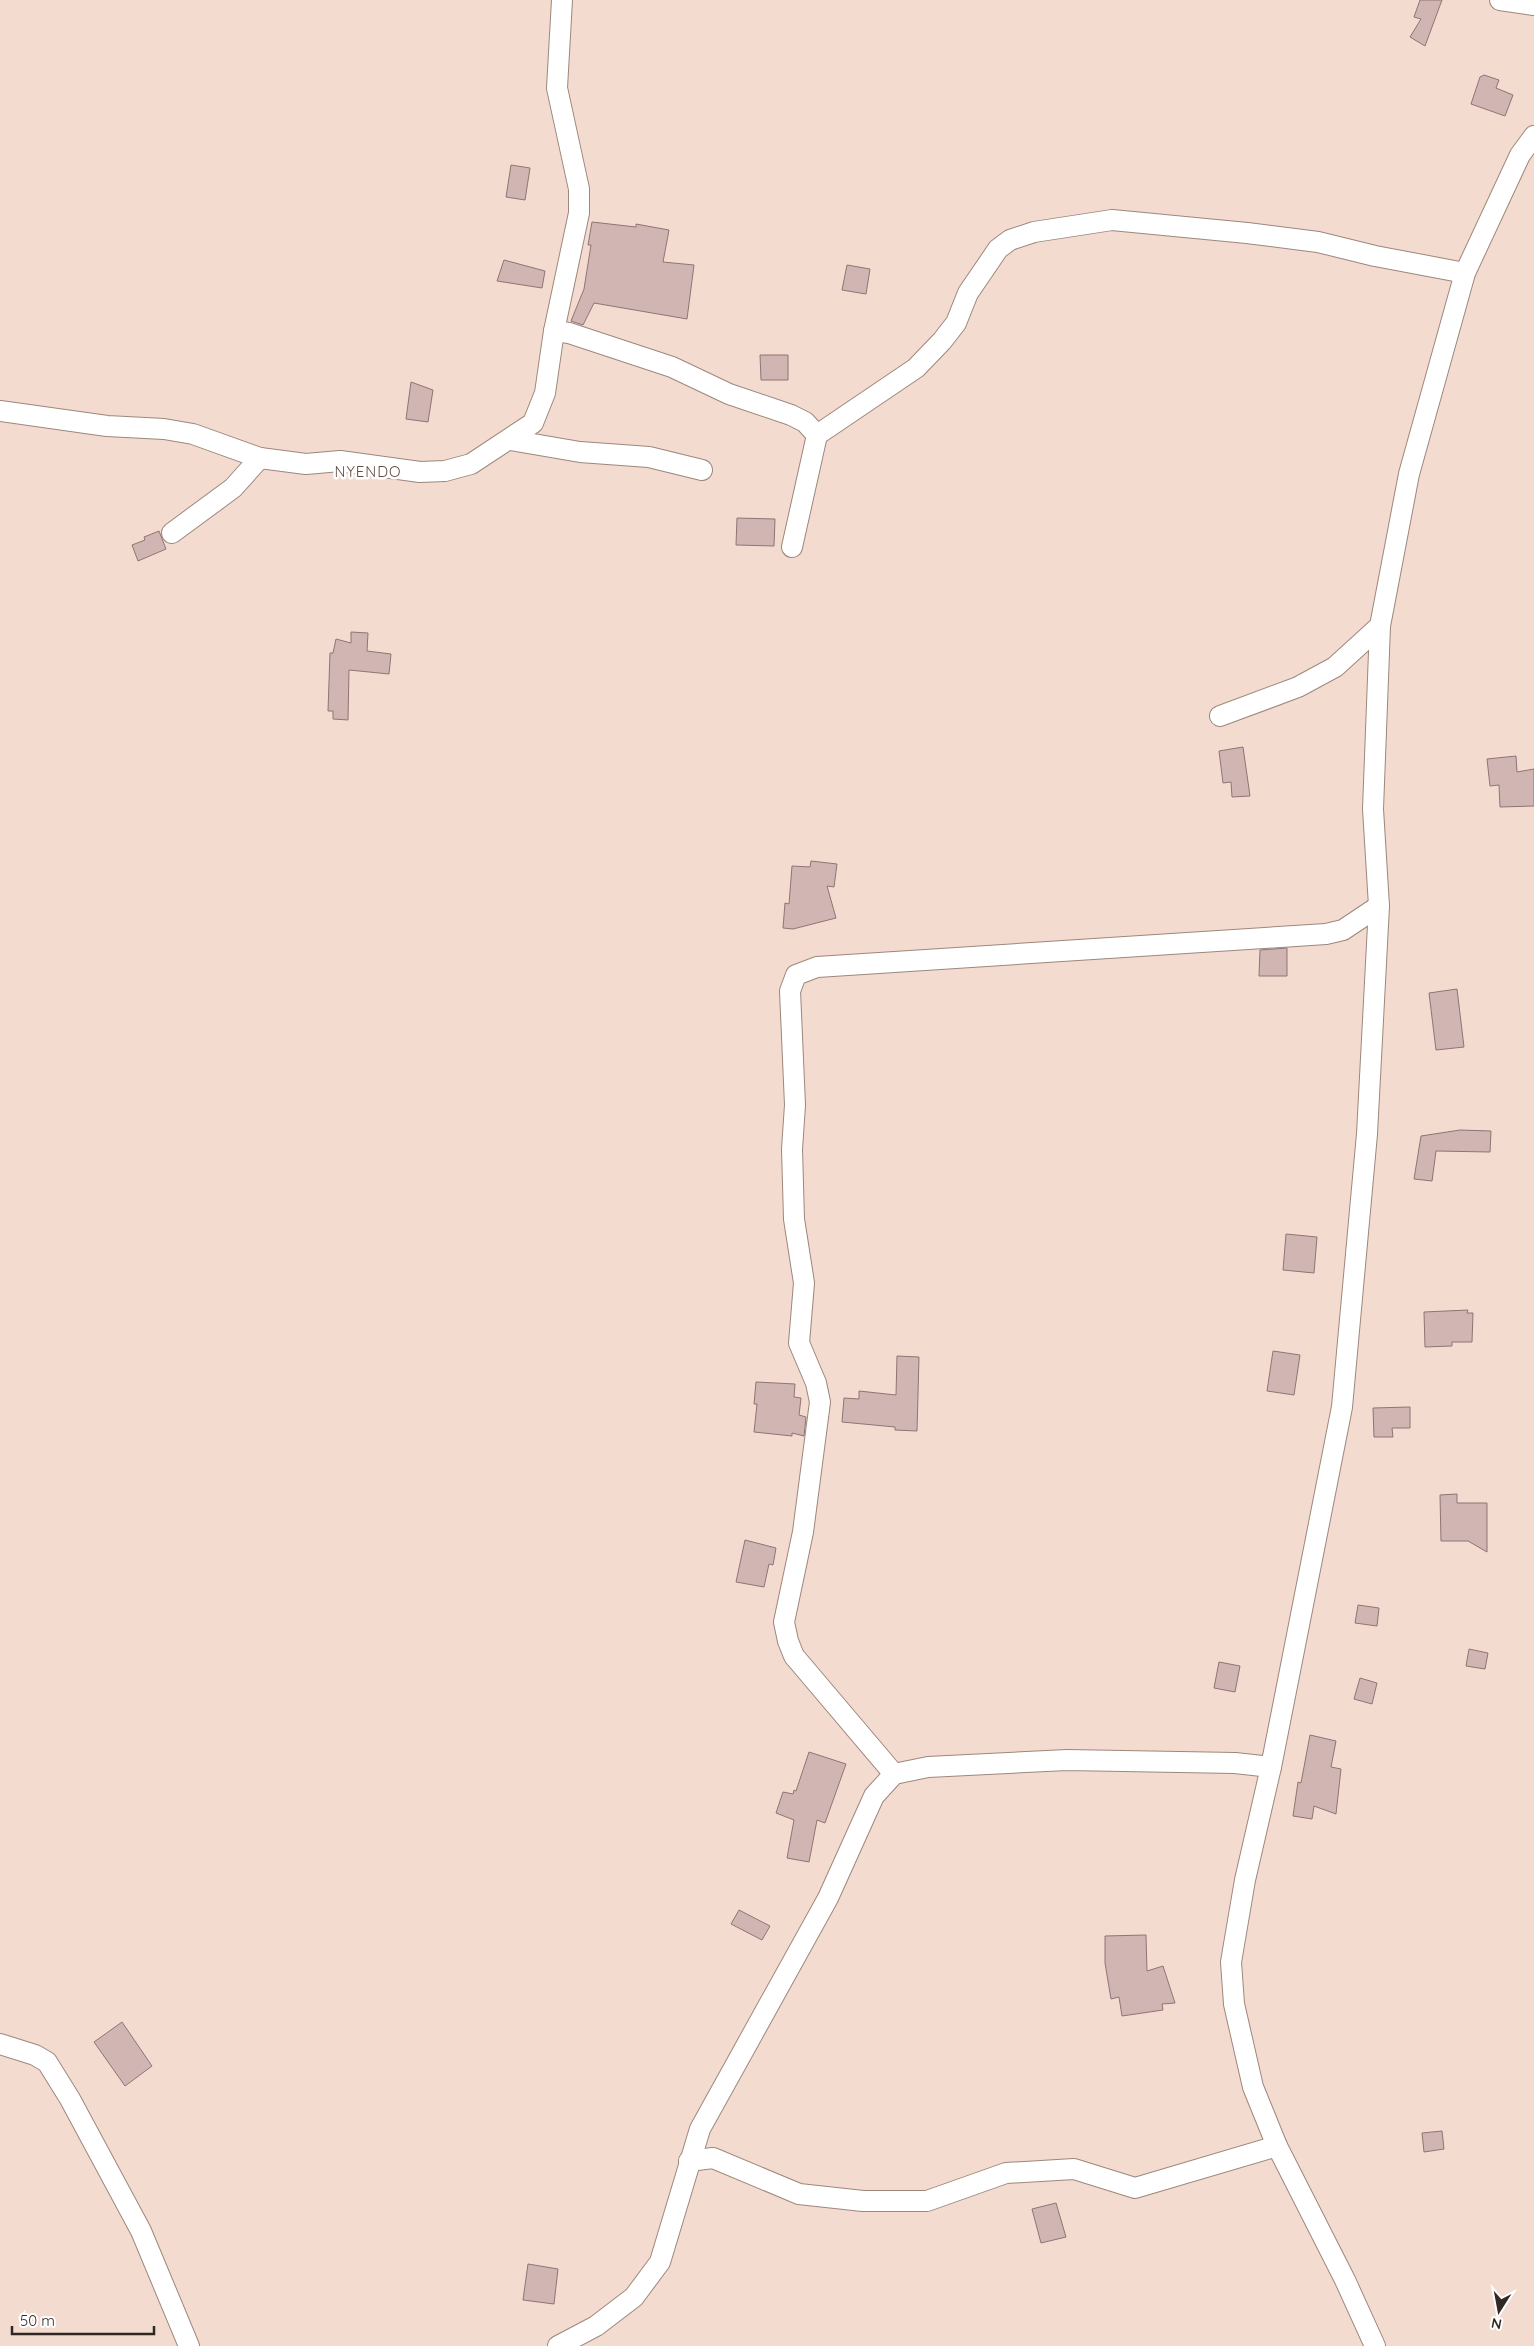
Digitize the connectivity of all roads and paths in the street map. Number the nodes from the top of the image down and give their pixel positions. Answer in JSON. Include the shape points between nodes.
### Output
{"nodes":[{"id":1,"x":562,"y":0,"type":"edge"},
{"id":2,"x":1500,"y":0,"type":"edge"},
{"id":3,"x":1534,"y":6,"type":"edge"},
{"id":4,"x":1534,"y":136,"type":"edge"},
{"id":5,"x":1465,"y":273,"type":"junction"},
{"id":6,"x":554,"y":331,"type":"junction"},
{"id":7,"x":0,"y":411,"type":"edge"},
{"id":8,"x":817,"y":435,"type":"junction"},
{"id":9,"x":510,"y":440,"type":"junction"},
{"id":10,"x":260,"y":458,"type":"junction"},
{"id":11,"x":702,"y":470,"type":"dead end"},
{"id":12,"x":172,"y":533,"type":"dead end"},
{"id":13,"x":792,"y":547,"type":"dead end"},
{"id":14,"x":1380,"y":626,"type":"junction"},
{"id":15,"x":1220,"y":716,"type":"dead end"},
{"id":16,"x":1379,"y":906,"type":"junction"},
{"id":17,"x":1270,"y":1767,"type":"junction"},
{"id":18,"x":894,"y":1774,"type":"junction"},
{"id":19,"x":0,"y":2044,"type":"edge"},
{"id":20,"x":1277,"y":2146,"type":"junction"},
{"id":21,"x":689,"y":2161,"type":"junction"},
{"id":22,"x":189,"y":2346,"type":"edge"},
{"id":23,"x":558,"y":2346,"type":"edge"},
{"id":24,"x":1374,"y":2346,"type":"edge"}],
"edges":[{"from":1,"to":6,"type":"street","via":[[557,88],[579,189],[579,213]]},
{"from":2,"to":3,"type":"street"},
{"from":4,"to":5,"type":"street","via":[[1520,155]]},
{"from":5,"to":8,"type":"street","via":[[1318,242],[1248,232],[1112,220],[1034,232],[1010,240],[998,249],[968,293],[956,322],[916,368]]},
{"from":5,"to":14,"type":"street","via":[[1409,474]]},
{"from":6,"to":8,"type":"street","via":[[672,367],[729,394],[791,415],[805,422]]},
{"from":6,"to":9,"type":"street","via":[[545,393],[538,415],[527,430]]},
{"from":7,"to":10,"type":"street","via":[[193,434]]},
{"from":8,"to":13,"type":"street"},
{"from":9,"to":10,"type":"street","via":[[471,464],[445,471],[420,472],[340,461],[306,464]]},
{"from":9,"to":11,"type":"street","via":[[580,452],[649,457]]},
{"from":10,"to":12,"type":"street","via":[[233,488]]},
{"from":14,"to":15,"type":"street","via":[[1335,667],[1298,687]]},
{"from":14,"to":16,"type":"street","via":[[1373,809]]},
{"from":16,"to":17,"type":"street","via":[[1368,1134],[1342,1407]]},
{"from":16,"to":18,"type":"street","via":[[1343,930],[1326,934],[817,966],[796,975],[790,991],[795,1105],[792,1149],[794,1218],[804,1283],[799,1343],[816,1383],[820,1402],[805,1522],[784,1622],[794,1656]]},
{"from":17,"to":18,"type":"street","via":[[1236,1763],[1067,1760],[928,1766]]},
{"from":17,"to":20,"type":"street","via":[[1245,1880],[1232,1962],[1240,2038],[1253,2087]]},
{"from":18,"to":21,"type":"street","via":[[874,1796],[828,1898],[700,2129]]},
{"from":19,"to":22,"type":"street","via":[[35,2055],[46,2062],[66,2092],[141,2231]]},
{"from":20,"to":21,"type":"street","via":[[1135,2188],[1074,2169],[1015,2172],[927,2201],[863,2201],[800,2194],[713,2158]]},
{"from":20,"to":24,"type":"street","via":[[1345,2280]]},
{"from":21,"to":23,"type":"street","via":[[660,2262],[634,2297],[596,2326]]}]}
